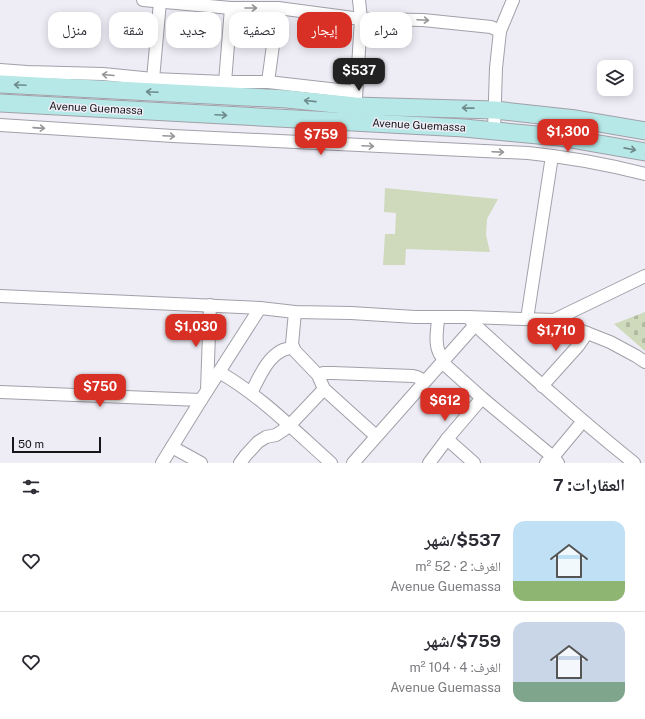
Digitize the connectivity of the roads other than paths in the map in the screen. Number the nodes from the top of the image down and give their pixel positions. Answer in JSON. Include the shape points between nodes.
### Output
{"nodes":[{"id":1,"x":143,"y":0,"type":"edge"},
{"id":2,"x":358,"y":0,"type":"edge"},
{"id":3,"x":513,"y":0,"type":"edge"},
{"id":4,"x":160,"y":2,"type":"junction"},
{"id":5,"x":231,"y":8,"type":"junction"},
{"id":6,"x":278,"y":8,"type":"junction"},
{"id":7,"x":361,"y":12,"type":"edge"},
{"id":8,"x":360,"y":19,"type":"edge"},
{"id":9,"x":412,"y":20,"type":"edge"},
{"id":10,"x":500,"y":30,"type":"junction"},
{"id":11,"x":360,"y":42,"type":"edge"},
{"id":12,"x":0,"y":70,"type":"edge"},
{"id":13,"x":153,"y":79,"type":"junction"},
{"id":14,"x":225,"y":82,"type":"junction"},
{"id":15,"x":268,"y":82,"type":"junction"},
{"id":16,"x":0,"y":84,"type":"edge"},
{"id":17,"x":355,"y":99,"type":"junction"},
{"id":18,"x":0,"y":103,"type":"edge"},
{"id":19,"x":495,"y":110,"type":"junction"},
{"id":20,"x":0,"y":125,"type":"edge"},
{"id":21,"x":494,"y":130,"type":"junction"},
{"id":22,"x":645,"y":130,"type":"edge"},
{"id":23,"x":645,"y":152,"type":"edge"},
{"id":24,"x":552,"y":156,"type":"junction"},
{"id":25,"x":645,"y":174,"type":"edge"},
{"id":26,"x":645,"y":276,"type":"edge"},
{"id":27,"x":0,"y":296,"type":"edge"},
{"id":28,"x":210,"y":305,"type":"junction"},
{"id":29,"x":260,"y":308,"type":"junction"},
{"id":30,"x":295,"y":312,"type":"junction"},
{"id":31,"x":438,"y":317,"type":"junction"},
{"id":32,"x":527,"y":319,"type":"junction"},
{"id":33,"x":554,"y":320,"type":"junction"},
{"id":34,"x":472,"y":321,"type":"junction"},
{"id":35,"x":588,"y":333,"type":"junction"},
{"id":36,"x":293,"y":347,"type":"junction"},
{"id":37,"x":443,"y":361,"type":"junction"},
{"id":38,"x":645,"y":362,"type":"edge"},
{"id":39,"x":219,"y":372,"type":"junction"},
{"id":40,"x":318,"y":375,"type":"junction"},
{"id":41,"x":425,"y":381,"type":"junction"},
{"id":42,"x":542,"y":386,"type":"junction"},
{"id":43,"x":324,"y":389,"type":"junction"},
{"id":44,"x":0,"y":392,"type":"edge"},
{"id":45,"x":251,"y":392,"type":"junction"},
{"id":46,"x":204,"y":396,"type":"junction"},
{"id":47,"x":482,"y":398,"type":"junction"},
{"id":48,"x":583,"y":421,"type":"junction"},
{"id":49,"x":289,"y":426,"type":"junction"},
{"id":50,"x":376,"y":436,"type":"junction"},
{"id":51,"x":447,"y":439,"type":"junction"},
{"id":52,"x":172,"y":447,"type":"junction"},
{"id":53,"x":552,"y":461,"type":"edge"},
{"id":54,"x":162,"y":463,"type":"edge"},
{"id":55,"x":201,"y":463,"type":"edge"},
{"id":56,"x":240,"y":463,"type":"edge"},
{"id":57,"x":331,"y":463,"type":"edge"},
{"id":58,"x":353,"y":463,"type":"edge"},
{"id":59,"x":429,"y":463,"type":"edge"},
{"id":60,"x":474,"y":463,"type":"edge"},
{"id":61,"x":634,"y":463,"type":"edge"}],
"edges":[{"from":1,"to":4,"type":"street"},
{"from":2,"to":7,"type":"street"},
{"from":3,"to":10,"type":"street"},
{"from":4,"to":5,"type":"street"},
{"from":4,"to":13,"type":"street"},
{"from":5,"to":6,"type":"street","one_way":true},
{"from":5,"to":14,"type":"street"},
{"from":6,"to":8,"type":"street"},
{"from":6,"to":15,"type":"street"},
{"from":9,"to":10,"type":"street","one_way":true},
{"from":10,"to":19,"type":"street"},
{"from":11,"to":17,"type":"street"},
{"from":13,"to":12,"type":"street","one_way":true,"via":[[103,74]]},
{"from":13,"to":14,"type":"street"},
{"from":14,"to":15,"type":"street"},
{"from":15,"to":17,"type":"street"},
{"from":17,"to":16,"type":"main road","name":"Avenue Guemassa","one_way":true,"via":[[281,98]]},
{"from":19,"to":17,"type":"main road","name":"Avenue Guemassa","one_way":true},
{"from":18,"to":21,"type":"main road","name":"Avenue Guemassa","one_way":true},
{"from":19,"to":21,"type":"street"},
{"from":19,"to":22,"type":"main road","name":"Avenue Guemassa"},
{"from":20,"to":24,"type":"street","one_way":true},
{"from":21,"to":23,"type":"main road","name":"Avenue Guemassa","one_way":true,"via":[[559,137]]},
{"from":24,"to":25,"type":"street","via":[[604,164]]},
{"from":24,"to":32,"type":"street"},
{"from":26,"to":33,"type":"street"},
{"from":27,"to":28,"type":"street"},
{"from":28,"to":29,"type":"street"},
{"from":28,"to":46,"type":"street"},
{"from":29,"to":30,"type":"street"},
{"from":29,"to":39,"type":"street"},
{"from":30,"to":31,"type":"street"},
{"from":30,"to":36,"type":"street"},
{"from":31,"to":34,"type":"street"},
{"from":31,"to":37,"type":"street","via":[[437,347]]},
{"from":32,"to":33,"type":"street"},
{"from":32,"to":34,"type":"street"},
{"from":33,"to":35,"type":"street"},
{"from":34,"to":37,"type":"street"},
{"from":34,"to":42,"type":"street"},
{"from":35,"to":38,"type":"street"},
{"from":35,"to":42,"type":"street"},
{"from":36,"to":40,"type":"street"},
{"from":36,"to":45,"type":"street","via":[[274,356]]},
{"from":37,"to":41,"type":"street"},
{"from":37,"to":47,"type":"street"},
{"from":39,"to":45,"type":"street"},
{"from":39,"to":46,"type":"street"},
{"from":40,"to":41,"type":"street","via":[[333,373],[413,376]]},
{"from":40,"to":43,"type":"street"},
{"from":41,"to":50,"type":"street"},
{"from":42,"to":48,"type":"street"},
{"from":43,"to":49,"type":"street"},
{"from":43,"to":50,"type":"street"},
{"from":44,"to":46,"type":"street"},
{"from":45,"to":49,"type":"street"},
{"from":46,"to":52,"type":"street"},
{"from":47,"to":51,"type":"street"},
{"from":47,"to":53,"type":"street"},
{"from":48,"to":53,"type":"street"},
{"from":48,"to":61,"type":"street"},
{"from":49,"to":56,"type":"street","via":[[282,432],[258,442]]},
{"from":49,"to":57,"type":"street"},
{"from":50,"to":58,"type":"street"},
{"from":51,"to":59,"type":"street"},
{"from":51,"to":60,"type":"street"},
{"from":52,"to":54,"type":"street"},
{"from":52,"to":55,"type":"street"}]}
